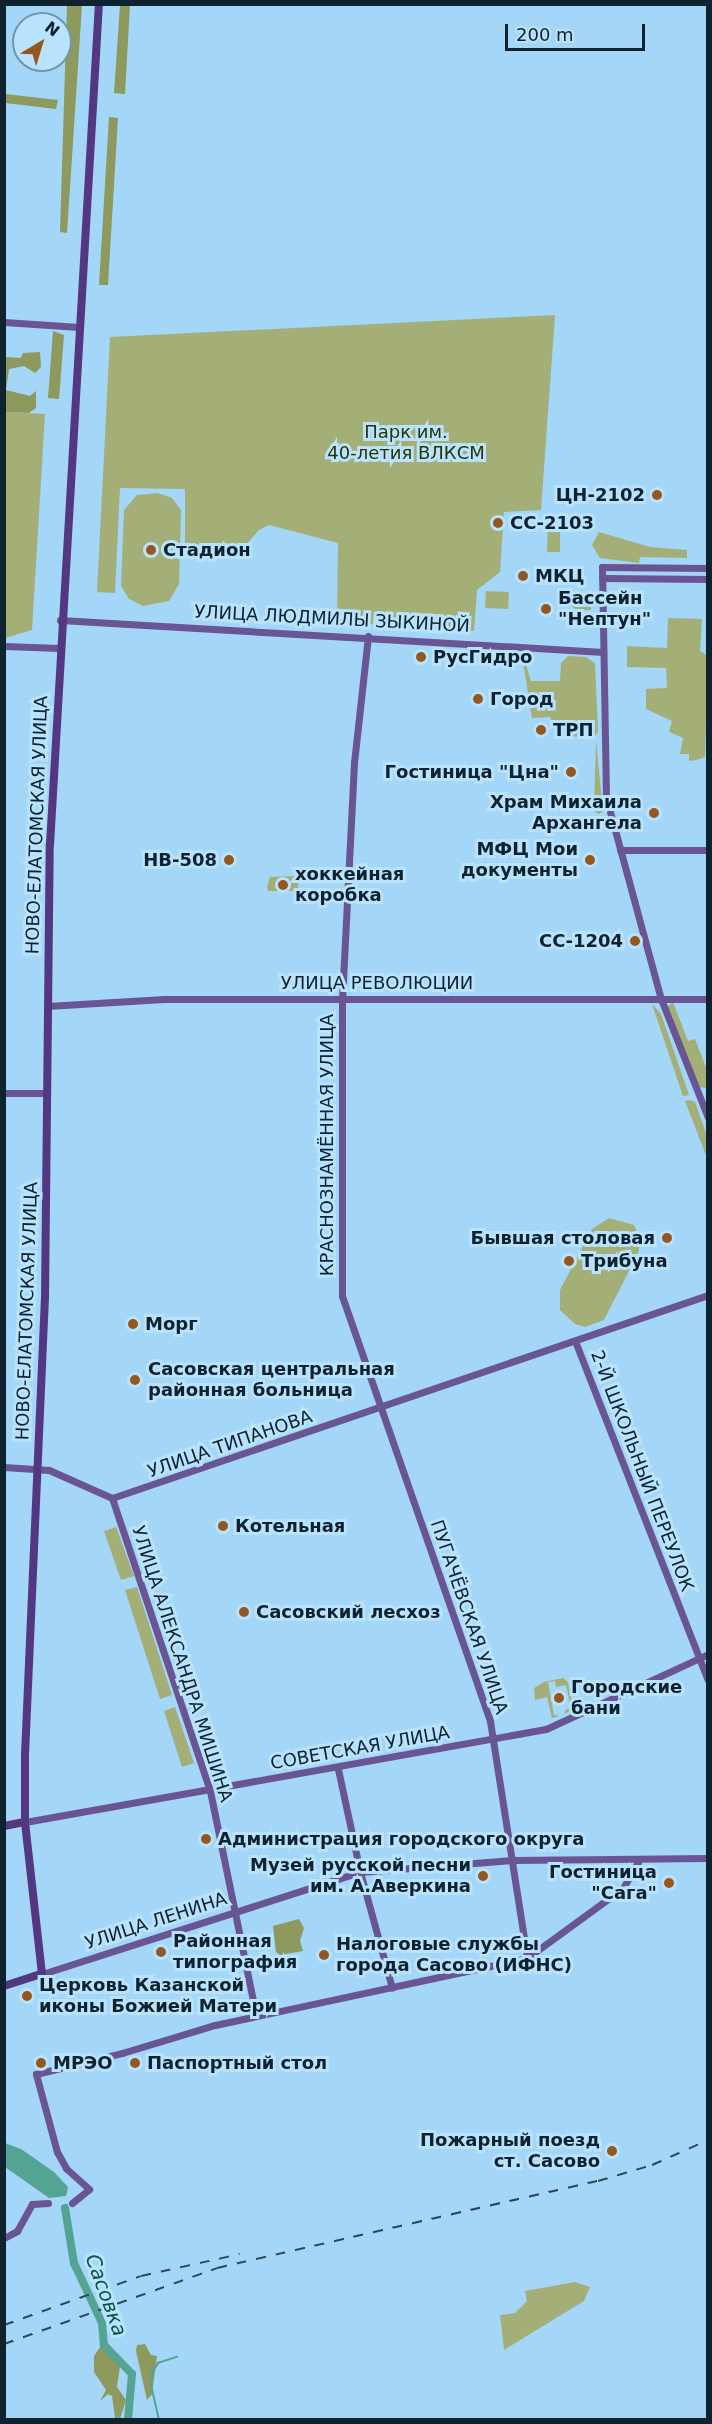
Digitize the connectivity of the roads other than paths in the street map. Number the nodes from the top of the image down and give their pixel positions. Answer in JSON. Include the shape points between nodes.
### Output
{"nodes":[{"id":1,"x":99,"y":4,"type":"edge"},
{"id":2,"x":4,"y":322,"type":"edge"},
{"id":3,"x":79,"y":327,"type":"junction"},
{"id":4,"x":708,"y":568,"type":"edge"},
{"id":5,"x":602,"y":578,"type":"junction"},
{"id":6,"x":708,"y":579,"type":"edge"},
{"id":7,"x":60,"y":620,"type":"junction"},
{"id":8,"x":368,"y":636,"type":"junction"},
{"id":9,"x":4,"y":646,"type":"edge"},
{"id":10,"x":59,"y":648,"type":"junction"},
{"id":11,"x":603,"y":652,"type":"junction"},
{"id":12,"x":620,"y":850,"type":"junction"},
{"id":13,"x":708,"y":850,"type":"edge"},
{"id":14,"x":342,"y":998,"type":"junction"},
{"id":15,"x":661,"y":999,"type":"junction"},
{"id":16,"x":708,"y":999,"type":"edge"},
{"id":17,"x":46,"y":1006,"type":"junction"},
{"id":18,"x":4,"y":1093,"type":"edge"},
{"id":19,"x":46,"y":1093,"type":"junction"},
{"id":20,"x":708,"y":1118,"type":"edge"},
{"id":21,"x":708,"y":1295,"type":"edge"},
{"id":22,"x":342,"y":1296,"type":"joint"},
{"id":23,"x":576,"y":1341,"type":"junction"},
{"id":24,"x":379,"y":1409,"type":"junction"},
{"id":25,"x":4,"y":1467,"type":"edge"},
{"id":26,"x":36,"y":1468,"type":"junction"},
{"id":27,"x":112,"y":1498,"type":"junction"},
{"id":28,"x":708,"y":1654,"type":"edge"},
{"id":29,"x":699,"y":1659,"type":"junction"},
{"id":30,"x":708,"y":1680,"type":"edge"},
{"id":31,"x":495,"y":1739,"type":"junction"},
{"id":32,"x":338,"y":1768,"type":"junction"},
{"id":33,"x":210,"y":1791,"type":"junction"},
{"id":34,"x":25,"y":1822,"type":"junction"},
{"id":35,"x":4,"y":1826,"type":"edge"},
{"id":36,"x":708,"y":1858,"type":"edge"},
{"id":37,"x":513,"y":1860,"type":"junction"},
{"id":38,"x":639,"y":1860,"type":"junction"},
{"id":39,"x":360,"y":1872,"type":"junction"},
{"id":40,"x":233,"y":1912,"type":"junction"},
{"id":41,"x":527,"y":1958,"type":"junction"},
{"id":42,"x":42,"y":1974,"type":"junction"},
{"id":43,"x":4,"y":1986,"type":"edge"},
{"id":44,"x":392,"y":1988,"type":"junction"},
{"id":45,"x":256,"y":2015,"type":"junction"},
{"id":46,"x":48,"y":2203,"type":"dead end"},
{"id":47,"x":72,"y":2203,"type":"dead end"},
{"id":48,"x":4,"y":2238,"type":"edge"}],
"edges":[{"from":1,"to":3,"type":"main road","name":"НОВО-ЕЛАТОМСКАЯ УЛИЦА"},
{"from":2,"to":3,"type":"street"},
{"from":3,"to":7,"type":"main road","name":"НОВО-ЕЛАТОМСКАЯ УЛИЦА"},
{"from":4,"to":5,"type":"street","via":[[602,567]]},
{"from":5,"to":6,"type":"street"},
{"from":5,"to":11,"type":"street"},
{"from":7,"to":8,"type":"street","name":"УЛИЦА ЛЮДМИЛЫ ЗЫКИНОЙ"},
{"from":7,"to":10,"type":"main road","name":"НОВО-ЕЛАТОМСКАЯ УЛИЦА"},
{"from":8,"to":11,"type":"street","name":"УЛИЦА ЛЮДМИЛЫ ЗЫКИНОЙ"},
{"from":8,"to":14,"type":"street","name":"КРАСНОЗНАМЁННАЯ УЛИЦА","via":[[353,783]]},
{"from":9,"to":10,"type":"street"},
{"from":10,"to":17,"type":"main road","name":"НОВО-ЕЛАТОМСКАЯ УЛИЦА"},
{"from":11,"to":12,"type":"street","via":[[604,788]]},
{"from":12,"to":13,"type":"street"},
{"from":12,"to":15,"type":"street"},
{"from":14,"to":15,"type":"street","name":"УЛИЦА РЕВОЛЮЦИИ"},
{"from":14,"to":17,"type":"street","name":"УЛИЦА РЕВОЛЮЦИИ","via":[[145,999]]},
{"from":14,"to":22,"type":"street","name":"КРАСНОЗНАМЁННАЯ УЛИЦА"},
{"from":15,"to":16,"type":"street","name":"УЛИЦА РЕВОЛЮЦИИ"},
{"from":15,"to":20,"type":"street"},
{"from":17,"to":19,"type":"main road","name":"НОВО-ЕЛАТОМСКАЯ УЛИЦА"},
{"from":18,"to":19,"type":"street"},
{"from":19,"to":26,"type":"main road","name":"НОВО-ЕЛАТОМСКАЯ УЛИЦА","via":[[45,1298]]},
{"from":21,"to":23,"type":"street","name":"УЛИЦА ТИПАНОВА"},
{"from":22,"to":24,"type":"street","name":"ПУГАЧЁВСКАЯ УЛИЦА"},
{"from":23,"to":24,"type":"street","name":"УЛИЦА ТИПАНОВА"},
{"from":23,"to":29,"type":"street","name":"2-Й ШКОЛЬНЫЙ ПЕРЕУЛОК"},
{"from":24,"to":27,"type":"street","name":"УЛИЦА ТИПАНОВА"},
{"from":24,"to":31,"type":"street","name":"ПУГАЧЁВСКАЯ УЛИЦА"},
{"from":25,"to":26,"type":"street"},
{"from":26,"to":27,"type":"street","via":[[65,1476]]},
{"from":26,"to":34,"type":"main road","name":"НОВО-ЕЛАТОМСКАЯ УЛИЦА"},
{"from":27,"to":33,"type":"street","name":"УЛИЦА АЛЕКСАНДРА МИШИНА"},
{"from":28,"to":29,"type":"street","name":"СОВЕТСКАЯ УЛИЦА"},
{"from":29,"to":30,"type":"street","name":"2-Й ШКОЛЬНЫЙ ПЕРЕУЛОК"},
{"from":29,"to":31,"type":"street","name":"СОВЕТСКАЯ УЛИЦА","via":[[552,1727]]},
{"from":31,"to":32,"type":"street","name":"СОВЕТСКАЯ УЛИЦА"},
{"from":31,"to":37,"type":"street","name":"ПУГАЧЁВСКАЯ УЛИЦА"},
{"from":32,"to":33,"type":"street","name":"СОВЕТСКАЯ УЛИЦА"},
{"from":32,"to":39,"type":"street"},
{"from":33,"to":34,"type":"street","name":"СОВЕТСКАЯ УЛИЦА"},
{"from":33,"to":40,"type":"street","name":"УЛИЦА АЛЕКСАНДРА МИШИНА"},
{"from":34,"to":35,"type":"main road","name":"СОВЕТСКАЯ УЛИЦА"},
{"from":34,"to":42,"type":"main road","name":"НОВО-ЕЛАТОМСКАЯ УЛИЦА"},
{"from":36,"to":38,"type":"street","name":"УЛИЦА ЛЕНИНА"},
{"from":37,"to":38,"type":"street","name":"УЛИЦА ЛЕНИНА"},
{"from":37,"to":39,"type":"street","name":"УЛИЦА ЛЕНИНА"},
{"from":37,"to":41,"type":"street","name":"ПУГАЧЁВСКАЯ УЛИЦА"},
{"from":38,"to":41,"type":"street","via":[[622,1888]]},
{"from":39,"to":40,"type":"street","name":"УЛИЦА ЛЕНИНА"},
{"from":39,"to":44,"type":"street"},
{"from":40,"to":42,"type":"street","name":"УЛИЦА ЛЕНИНА"},
{"from":40,"to":45,"type":"street","name":"УЛИЦА АЛЕКСАНДРА МИШИНА"},
{"from":41,"to":44,"type":"street"},
{"from":42,"to":43,"type":"main road","name":"УЛИЦА ЛЕНИНА"},
{"from":44,"to":45,"type":"street"},
{"from":45,"to":47,"type":"street","via":[[36,2073],[57,2152],[66,2168],[89,2189]]},
{"from":46,"to":48,"type":"street","via":[[32,2204],[17,2231]]}]}
